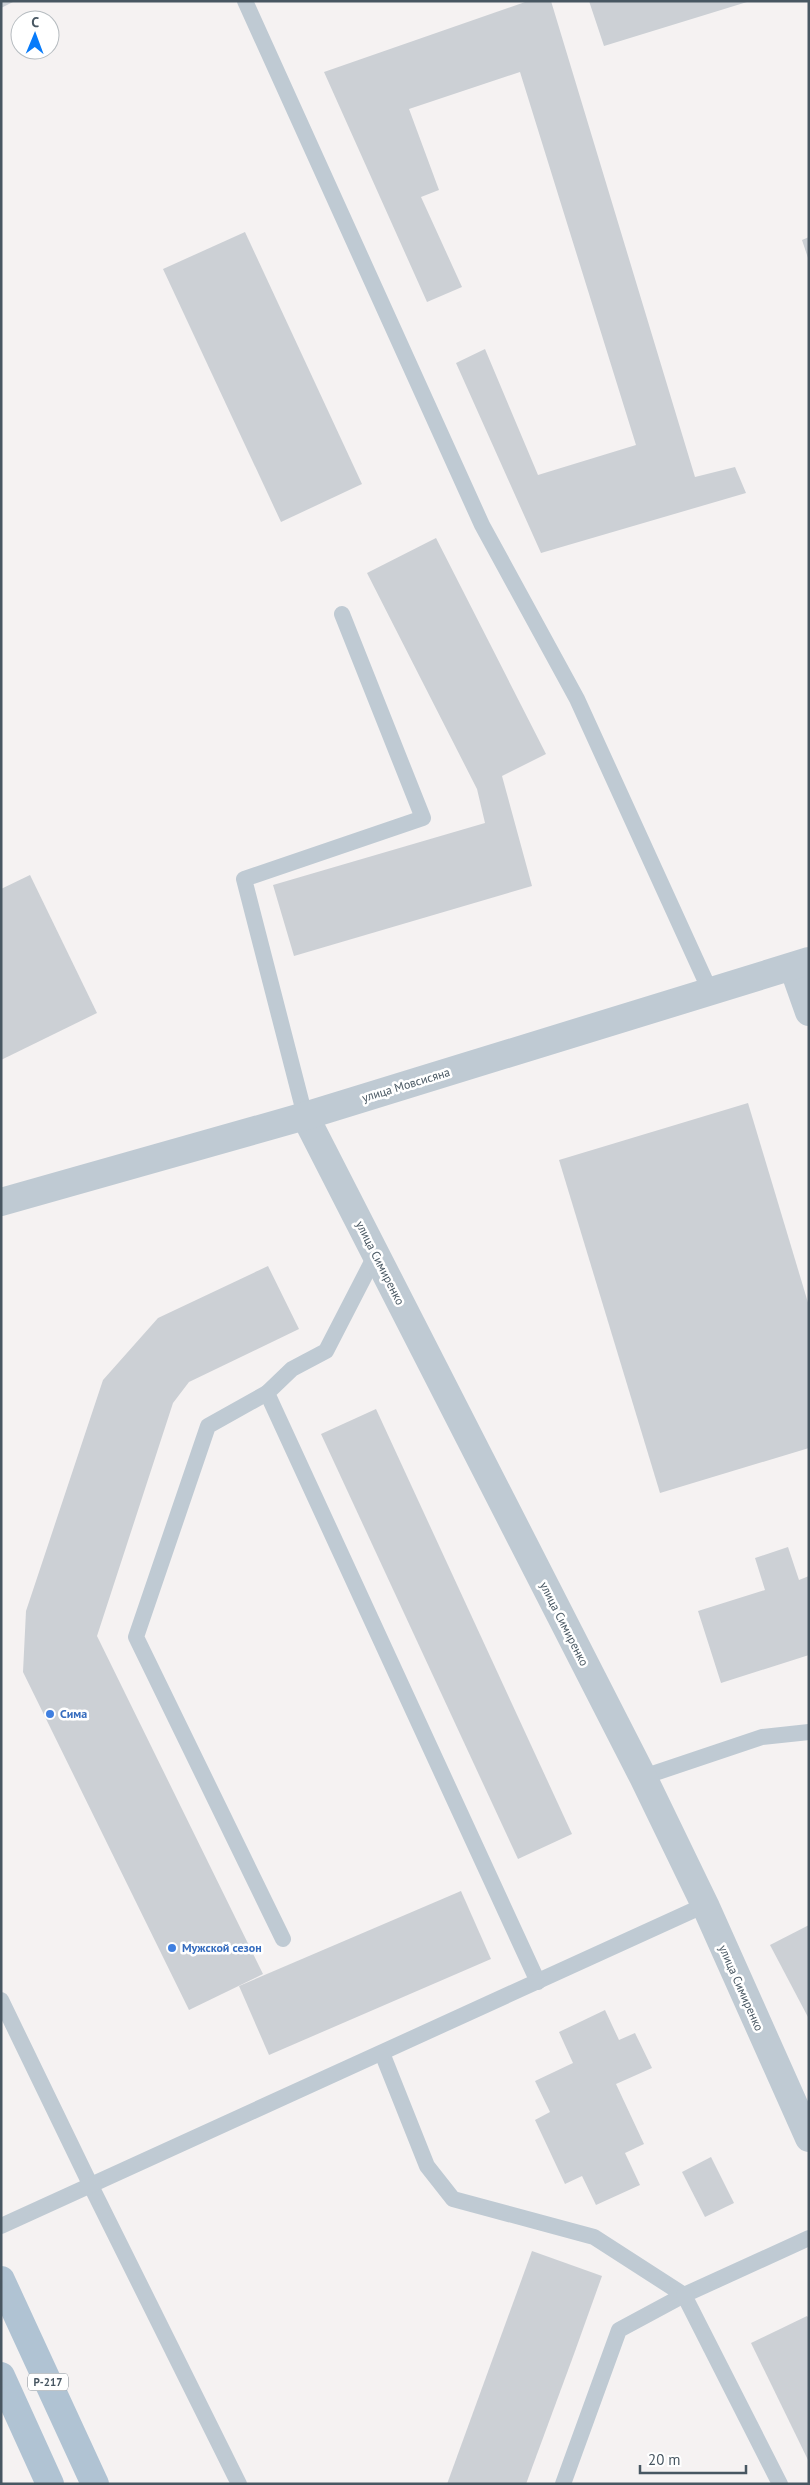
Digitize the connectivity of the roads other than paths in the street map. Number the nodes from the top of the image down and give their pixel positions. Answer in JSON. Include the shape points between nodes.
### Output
{"nodes":[{"id":1,"x":244,"y":1,"type":"edge"},
{"id":2,"x":342,"y":614,"type":"dead end"},
{"id":3,"x":801,"y":964,"type":"edge"},
{"id":4,"x":711,"y":993,"type":"junction"},
{"id":5,"x":809,"y":1012,"type":"edge"},
{"id":6,"x":305,"y":1116,"type":"junction"},
{"id":7,"x":1,"y":1202,"type":"edge"},
{"id":8,"x":376,"y":1254,"type":"junction"},
{"id":9,"x":267,"y":1393,"type":"junction"},
{"id":10,"x":809,"y":1732,"type":"edge"},
{"id":11,"x":643,"y":1777,"type":"junction"},
{"id":12,"x":705,"y":1905,"type":"junction"},
{"id":13,"x":283,"y":1939,"type":"dead end"},
{"id":14,"x":538,"y":1982,"type":"junction"},
{"id":15,"x":1,"y":2000,"type":"edge"},
{"id":16,"x":382,"y":2053,"type":"junction"},
{"id":17,"x":809,"y":2138,"type":"edge"},
{"id":18,"x":91,"y":2186,"type":"junction"},
{"id":19,"x":1,"y":2226,"type":"edge"},
{"id":20,"x":809,"y":2238,"type":"edge"},
{"id":21,"x":1,"y":2280,"type":"edge"},
{"id":22,"x":684,"y":2295,"type":"junction"},
{"id":23,"x":1,"y":2376,"type":"edge"},
{"id":24,"x":50,"y":2484,"type":"edge"},
{"id":25,"x":95,"y":2484,"type":"edge"},
{"id":26,"x":239,"y":2484,"type":"edge"},
{"id":27,"x":563,"y":2484,"type":"edge"},
{"id":28,"x":780,"y":2484,"type":"edge"}],
"edges":[{"from":1,"to":4,"type":"lane","via":[[482,525],[577,699]]},
{"from":2,"to":6,"type":"lane","via":[[423,818],[244,879]]},
{"from":3,"to":4,"type":"street","name":"улица Мовсисяна"},
{"from":3,"to":5,"type":"street"},
{"from":4,"to":6,"type":"street","name":"улица Мовсисяна"},
{"from":6,"to":7,"type":"street","name":"улица Мовсисяна"},
{"from":6,"to":8,"type":"street","name":"улица Симиренко"},
{"from":8,"to":9,"type":"lane","via":[[326,1351],[292,1369]]},
{"from":8,"to":11,"type":"street","name":"улица Симиренко"},
{"from":9,"to":13,"type":"lane","via":[[208,1426],[136,1637]]},
{"from":9,"to":14,"type":"lane"},
{"from":10,"to":11,"type":"lane","via":[[762,1737]]},
{"from":11,"to":12,"type":"street","name":"улица Симиренко"},
{"from":12,"to":14,"type":"lane"},
{"from":12,"to":17,"type":"street","name":"улица Симиренко"},
{"from":14,"to":16,"type":"lane"},
{"from":15,"to":18,"type":"lane"},
{"from":16,"to":18,"type":"lane"},
{"from":16,"to":22,"type":"lane","via":[[427,2166],[453,2200],[594,2238]]},
{"from":18,"to":19,"type":"lane"},
{"from":18,"to":26,"type":"lane"},
{"from":20,"to":22,"type":"lane"},
{"from":21,"to":25,"type":"main road","number":"Р-217"},
{"from":22,"to":27,"type":"lane","via":[[619,2330]]},
{"from":22,"to":28,"type":"lane"},
{"from":23,"to":24,"type":"main road","number":"Р-217"}]}
